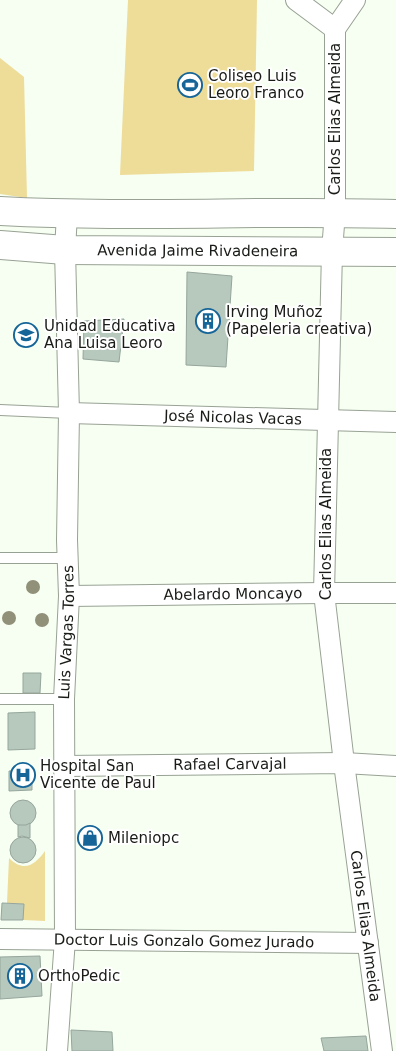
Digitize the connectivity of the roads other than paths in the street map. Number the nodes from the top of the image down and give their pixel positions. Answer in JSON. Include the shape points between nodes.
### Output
{"nodes":[{"id":1,"x":296,"y":0,"type":"edge"},
{"id":2,"x":355,"y":0,"type":"edge"},
{"id":3,"x":335,"y":29,"type":"junction"},
{"id":4,"x":0,"y":211,"type":"edge"},
{"id":5,"x":334,"y":212,"type":"junction"},
{"id":6,"x":67,"y":214,"type":"junction"},
{"id":7,"x":396,"y":214,"type":"edge"},
{"id":8,"x":0,"y":244,"type":"edge"},
{"id":9,"x":65,"y":250,"type":"junction"},
{"id":10,"x":332,"y":251,"type":"junction"},
{"id":11,"x":396,"y":252,"type":"edge"},
{"id":12,"x":0,"y":410,"type":"edge"},
{"id":13,"x":69,"y":413,"type":"junction"},
{"id":14,"x":327,"y":421,"type":"junction"},
{"id":15,"x":396,"y":422,"type":"edge"},
{"id":16,"x":0,"y":558,"type":"edge"},
{"id":17,"x":68,"y":558,"type":"junction"},
{"id":18,"x":324,"y":593,"type":"junction"},
{"id":19,"x":396,"y":593,"type":"edge"},
{"id":20,"x":69,"y":596,"type":"junction"},
{"id":21,"x":0,"y":699,"type":"edge"},
{"id":22,"x":64,"y":700,"type":"junction"},
{"id":23,"x":344,"y":762,"type":"junction"},
{"id":24,"x":64,"y":766,"type":"junction"},
{"id":25,"x":396,"y":766,"type":"edge"},
{"id":26,"x":0,"y":939,"type":"edge"},
{"id":27,"x":65,"y":939,"type":"junction"},
{"id":28,"x":368,"y":944,"type":"junction"},
{"id":29,"x":58,"y":1051,"type":"edge"},
{"id":30,"x":382,"y":1051,"type":"edge"}],
"edges":[{"from":1,"to":3,"type":"street"},
{"from":2,"to":3,"type":"street","name":"Carlos Elias Almeida"},
{"from":3,"to":5,"type":"street","name":"Carlos Elias Almeida"},
{"from":4,"to":6,"type":"main road"},
{"from":5,"to":6,"type":"main road"},
{"from":5,"to":7,"type":"main road"},
{"from":5,"to":10,"type":"street","name":"Carlos Elias Almeida"},
{"from":6,"to":9,"type":"street","name":"Luis Vargas Torres"},
{"from":8,"to":9,"type":"main road","name":"Avenida Jaime Rivadeneira"},
{"from":9,"to":10,"type":"main road","name":"Avenida Jaime Rivadeneira"},
{"from":9,"to":13,"type":"street","name":"Luis Vargas Torres"},
{"from":10,"to":11,"type":"main road","name":"Avenida Jaime Rivadeneira"},
{"from":10,"to":14,"type":"street","name":"Carlos Elias Almeida"},
{"from":12,"to":13,"type":"lane"},
{"from":13,"to":14,"type":"street","name":"José Nicolas Vacas"},
{"from":13,"to":17,"type":"street","name":"Luis Vargas Torres"},
{"from":14,"to":15,"type":"street","name":"José Nicolas Vacas"},
{"from":14,"to":18,"type":"street","name":"Carlos Elias Almeida"},
{"from":16,"to":17,"type":"lane"},
{"from":17,"to":20,"type":"street","name":"Luis Vargas Torres"},
{"from":18,"to":19,"type":"street","name":"Abelardo Moncayo"},
{"from":18,"to":20,"type":"street","name":"Abelardo Moncayo"},
{"from":18,"to":23,"type":"street","name":"Carlos Elias Almeida"},
{"from":20,"to":22,"type":"street","name":"Luis Vargas Torres"},
{"from":21,"to":22,"type":"lane"},
{"from":22,"to":24,"type":"street","name":"Luis Vargas Torres"},
{"from":23,"to":24,"type":"street","name":"Rafael Carvajal"},
{"from":23,"to":25,"type":"street","name":"Rafael Carvajal"},
{"from":23,"to":28,"type":"street","name":"Carlos Elias Almeida"},
{"from":24,"to":27,"type":"street","name":"Luis Vargas Torres"},
{"from":26,"to":27,"type":"street","name":"Doctor Luis Gonzalo Gomez Jurado"},
{"from":27,"to":28,"type":"street","name":"Doctor Luis Gonzalo Gomez Jurado"},
{"from":27,"to":29,"type":"street","name":"Luis Vargas Torres"},
{"from":28,"to":30,"type":"street","name":"Carlos Elias Almeida"}]}
